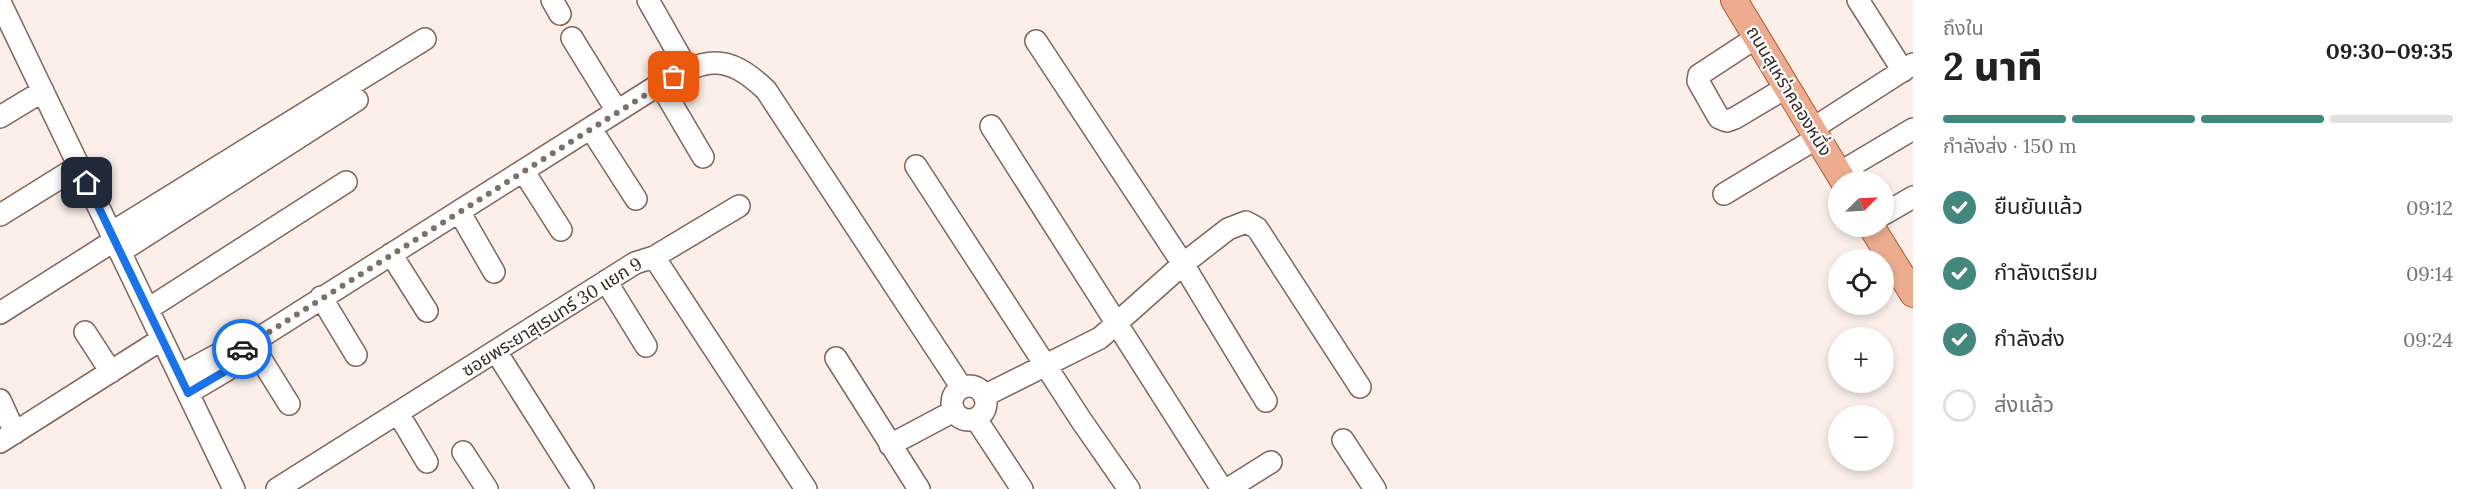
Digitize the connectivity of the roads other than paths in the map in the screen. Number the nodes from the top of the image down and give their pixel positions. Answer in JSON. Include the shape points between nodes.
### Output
{"nodes":[{"id":1,"x":648,"y":0,"type":"edge"},
{"id":2,"x":1734,"y":0,"type":"edge"},
{"id":3,"x":1858,"y":0,"type":"edge"},
{"id":4,"x":0,"y":2,"type":"edge"},
{"id":5,"x":1757,"y":37,"type":"junction"},
{"id":6,"x":572,"y":38,"type":"dead end"},
{"id":7,"x":425,"y":39,"type":"dead end"},
{"id":8,"x":1036,"y":41,"type":"dead end"},
{"id":9,"x":1908,"y":67,"type":"edge"},
{"id":10,"x":687,"y":69,"type":"junction"},
{"id":11,"x":660,"y":84,"type":"junction"},
{"id":12,"x":1787,"y":87,"type":"junction"},
{"id":13,"x":43,"y":91,"type":"junction"},
{"id":14,"x":357,"y":100,"type":"dead end"},
{"id":15,"x":618,"y":111,"type":"junction"},
{"id":16,"x":0,"y":117,"type":"edge"},
{"id":17,"x":991,"y":126,"type":"dead end"},
{"id":18,"x":591,"y":129,"type":"junction"},
{"id":19,"x":1913,"y":129,"type":"edge"},
{"id":20,"x":1815,"y":133,"type":"junction"},
{"id":21,"x":703,"y":157,"type":"dead end"},
{"id":22,"x":79,"y":166,"type":"junction"},
{"id":23,"x":916,"y":166,"type":"dead end"},
{"id":24,"x":1837,"y":171,"type":"edge"},
{"id":25,"x":1850,"y":171,"type":"edge"},
{"id":26,"x":524,"y":172,"type":"junction"},
{"id":27,"x":346,"y":182,"type":"dead end"},
{"id":28,"x":1724,"y":194,"type":"dead end"},
{"id":29,"x":1913,"y":197,"type":"edge"},
{"id":30,"x":636,"y":199,"type":"dead end"},
{"id":31,"x":739,"y":206,"type":"dead end"},
{"id":32,"x":1894,"y":208,"type":"edge"},
{"id":33,"x":459,"y":213,"type":"junction"},
{"id":34,"x":0,"y":215,"type":"edge"},
{"id":35,"x":561,"y":230,"type":"dead end"},
{"id":36,"x":1878,"y":237,"type":"edge"},
{"id":37,"x":115,"y":242,"type":"junction"},
{"id":38,"x":391,"y":254,"type":"junction"},
{"id":39,"x":654,"y":257,"type":"junction"},
{"id":40,"x":1183,"y":264,"type":"junction"},
{"id":41,"x":494,"y":272,"type":"dead end"},
{"id":42,"x":606,"y":281,"type":"junction"},
{"id":43,"x":1913,"y":294,"type":"edge"},
{"id":44,"x":321,"y":297,"type":"junction"},
{"id":45,"x":148,"y":309,"type":"junction"},
{"id":46,"x":427,"y":311,"type":"dead end"},
{"id":47,"x":0,"y":313,"type":"edge"},
{"id":48,"x":1117,"y":325,"type":"junction"},
{"id":49,"x":85,"y":332,"type":"dead end"},
{"id":50,"x":162,"y":339,"type":"junction"},
{"id":51,"x":646,"y":346,"type":"dead end"},
{"id":52,"x":244,"y":347,"type":"junction"},
{"id":53,"x":356,"y":355,"type":"dead end"},
{"id":54,"x":836,"y":358,"type":"dead end"},
{"id":55,"x":502,"y":361,"type":"dead end"},
{"id":56,"x":1045,"y":365,"type":"junction"},
{"id":57,"x":111,"y":372,"type":"junction"},
{"id":58,"x":184,"y":384,"type":"junction"},
{"id":59,"x":1360,"y":387,"type":"dead end"},
{"id":60,"x":962,"y":388,"type":"junction"},
{"id":61,"x":984,"y":396,"type":"junction"},
{"id":62,"x":0,"y":400,"type":"edge"},
{"id":63,"x":1266,"y":401,"type":"dead end"},
{"id":64,"x":289,"y":404,"type":"dead end"},
{"id":65,"x":954,"y":411,"type":"junction"},
{"id":66,"x":398,"y":413,"type":"junction"},
{"id":67,"x":976,"y":418,"type":"junction"},
{"id":68,"x":8,"y":438,"type":"edge"},
{"id":69,"x":1343,"y":440,"type":"dead end"},
{"id":70,"x":890,"y":445,"type":"junction"},
{"id":71,"x":463,"y":452,"type":"dead end"},
{"id":72,"x":427,"y":462,"type":"dead end"},
{"id":73,"x":1271,"y":462,"type":"dead end"},
{"id":74,"x":234,"y":489,"type":"edge"},
{"id":75,"x":277,"y":489,"type":"edge"},
{"id":76,"x":487,"y":489,"type":"edge"},
{"id":77,"x":583,"y":489,"type":"edge"},
{"id":78,"x":806,"y":489,"type":"edge"},
{"id":79,"x":918,"y":489,"type":"edge"},
{"id":80,"x":1022,"y":489,"type":"edge"},
{"id":81,"x":1129,"y":489,"type":"edge"},
{"id":82,"x":1222,"y":489,"type":"edge"},
{"id":83,"x":1228,"y":489,"type":"edge"},
{"id":84,"x":1375,"y":489,"type":"edge"}],
"edges":[{"from":1,"to":10,"type":"street"},
{"from":2,"to":5,"type":"main road","name":"ถนนสุเหร่าคลองหนึ่ง"},
{"from":3,"to":9,"type":"street"},
{"from":4,"to":13,"type":"street"},
{"from":5,"to":12,"type":"main road","name":"ถนนสุเหร่าคลองหนึ่ง"},
{"from":5,"to":12,"type":"street","via":[[1699,75],[1698,81],[1719,118],[1735,118]]},
{"from":6,"to":15,"type":"street"},
{"from":7,"to":37,"type":"street"},
{"from":8,"to":40,"type":"street"},
{"from":9,"to":20,"type":"street"},
{"from":10,"to":11,"type":"street"},
{"from":10,"to":60,"type":"street","via":[[719,63],[750,74],[766,90]]},
{"from":11,"to":15,"type":"street"},
{"from":11,"to":21,"type":"street"},
{"from":12,"to":20,"type":"main road","name":"ถนนสุเหร่าคลองหนึ่ง"},
{"from":13,"to":16,"type":"street"},
{"from":13,"to":22,"type":"street"},
{"from":14,"to":37,"type":"street"},
{"from":15,"to":18,"type":"street"},
{"from":17,"to":48,"type":"street"},
{"from":18,"to":26,"type":"street"},
{"from":18,"to":30,"type":"street"},
{"from":19,"to":25,"type":"street"},
{"from":20,"to":24,"type":"main road","name":"ถนนสุเหร่าคลองหนึ่ง"},
{"from":20,"to":28,"type":"street"},
{"from":22,"to":34,"type":"street"},
{"from":22,"to":37,"type":"street"},
{"from":23,"to":56,"type":"street"},
{"from":26,"to":33,"type":"street"},
{"from":26,"to":35,"type":"street"},
{"from":27,"to":45,"type":"street"},
{"from":29,"to":32,"type":"street"},
{"from":31,"to":39,"type":"street"},
{"from":33,"to":38,"type":"street"},
{"from":33,"to":41,"type":"street"},
{"from":36,"to":43,"type":"main road"},
{"from":37,"to":45,"type":"street"},
{"from":37,"to":47,"type":"street"},
{"from":38,"to":44,"type":"street"},
{"from":38,"to":46,"type":"street"},
{"from":39,"to":42,"type":"street","name":"ซอยพระยาสุเรนทร์ 30 แยก 9","via":[[644,258]]},
{"from":39,"to":78,"type":"street","name":"ซอยพระยาสุเรนทร์ 30 แยก 9"},
{"from":40,"to":48,"type":"street"},
{"from":40,"to":59,"type":"street","via":[[1238,223],[1252,224]]},
{"from":40,"to":63,"type":"street"},
{"from":42,"to":51,"type":"street"},
{"from":42,"to":66,"type":"street","name":"ซอยพระยาสุเรนทร์ 30 แยก 9"},
{"from":44,"to":52,"type":"street"},
{"from":44,"to":53,"type":"street"},
{"from":45,"to":50,"type":"street"},
{"from":48,"to":56,"type":"street"},
{"from":48,"to":82,"type":"street"},
{"from":49,"to":57,"type":"street"},
{"from":50,"to":57,"type":"street"},
{"from":50,"to":58,"type":"street"},
{"from":52,"to":58,"type":"street","via":[[219,354]]},
{"from":52,"to":64,"type":"street"},
{"from":54,"to":70,"type":"street"},
{"from":55,"to":77,"type":"street"},
{"from":56,"to":61,"type":"street"},
{"from":56,"to":81,"type":"street"},
{"from":57,"to":68,"type":"street"},
{"from":58,"to":74,"type":"street"},
{"from":60,"to":61,"type":"street","via":[[975,387]]},
{"from":60,"to":65,"type":"street","via":[[953,398]]},
{"from":61,"to":67,"type":"street","via":[[985,409]]},
{"from":62,"to":68,"type":"street"},
{"from":65,"to":67,"type":"street","via":[[963,419]]},
{"from":65,"to":70,"type":"street"},
{"from":66,"to":72,"type":"street"},
{"from":66,"to":75,"type":"street","name":"ซอยพระยาสุเรนทร์ 30 แยก 9"},
{"from":67,"to":80,"type":"street"},
{"from":69,"to":84,"type":"street"},
{"from":70,"to":79,"type":"street"},
{"from":71,"to":76,"type":"street"},
{"from":73,"to":83,"type":"street"}]}
